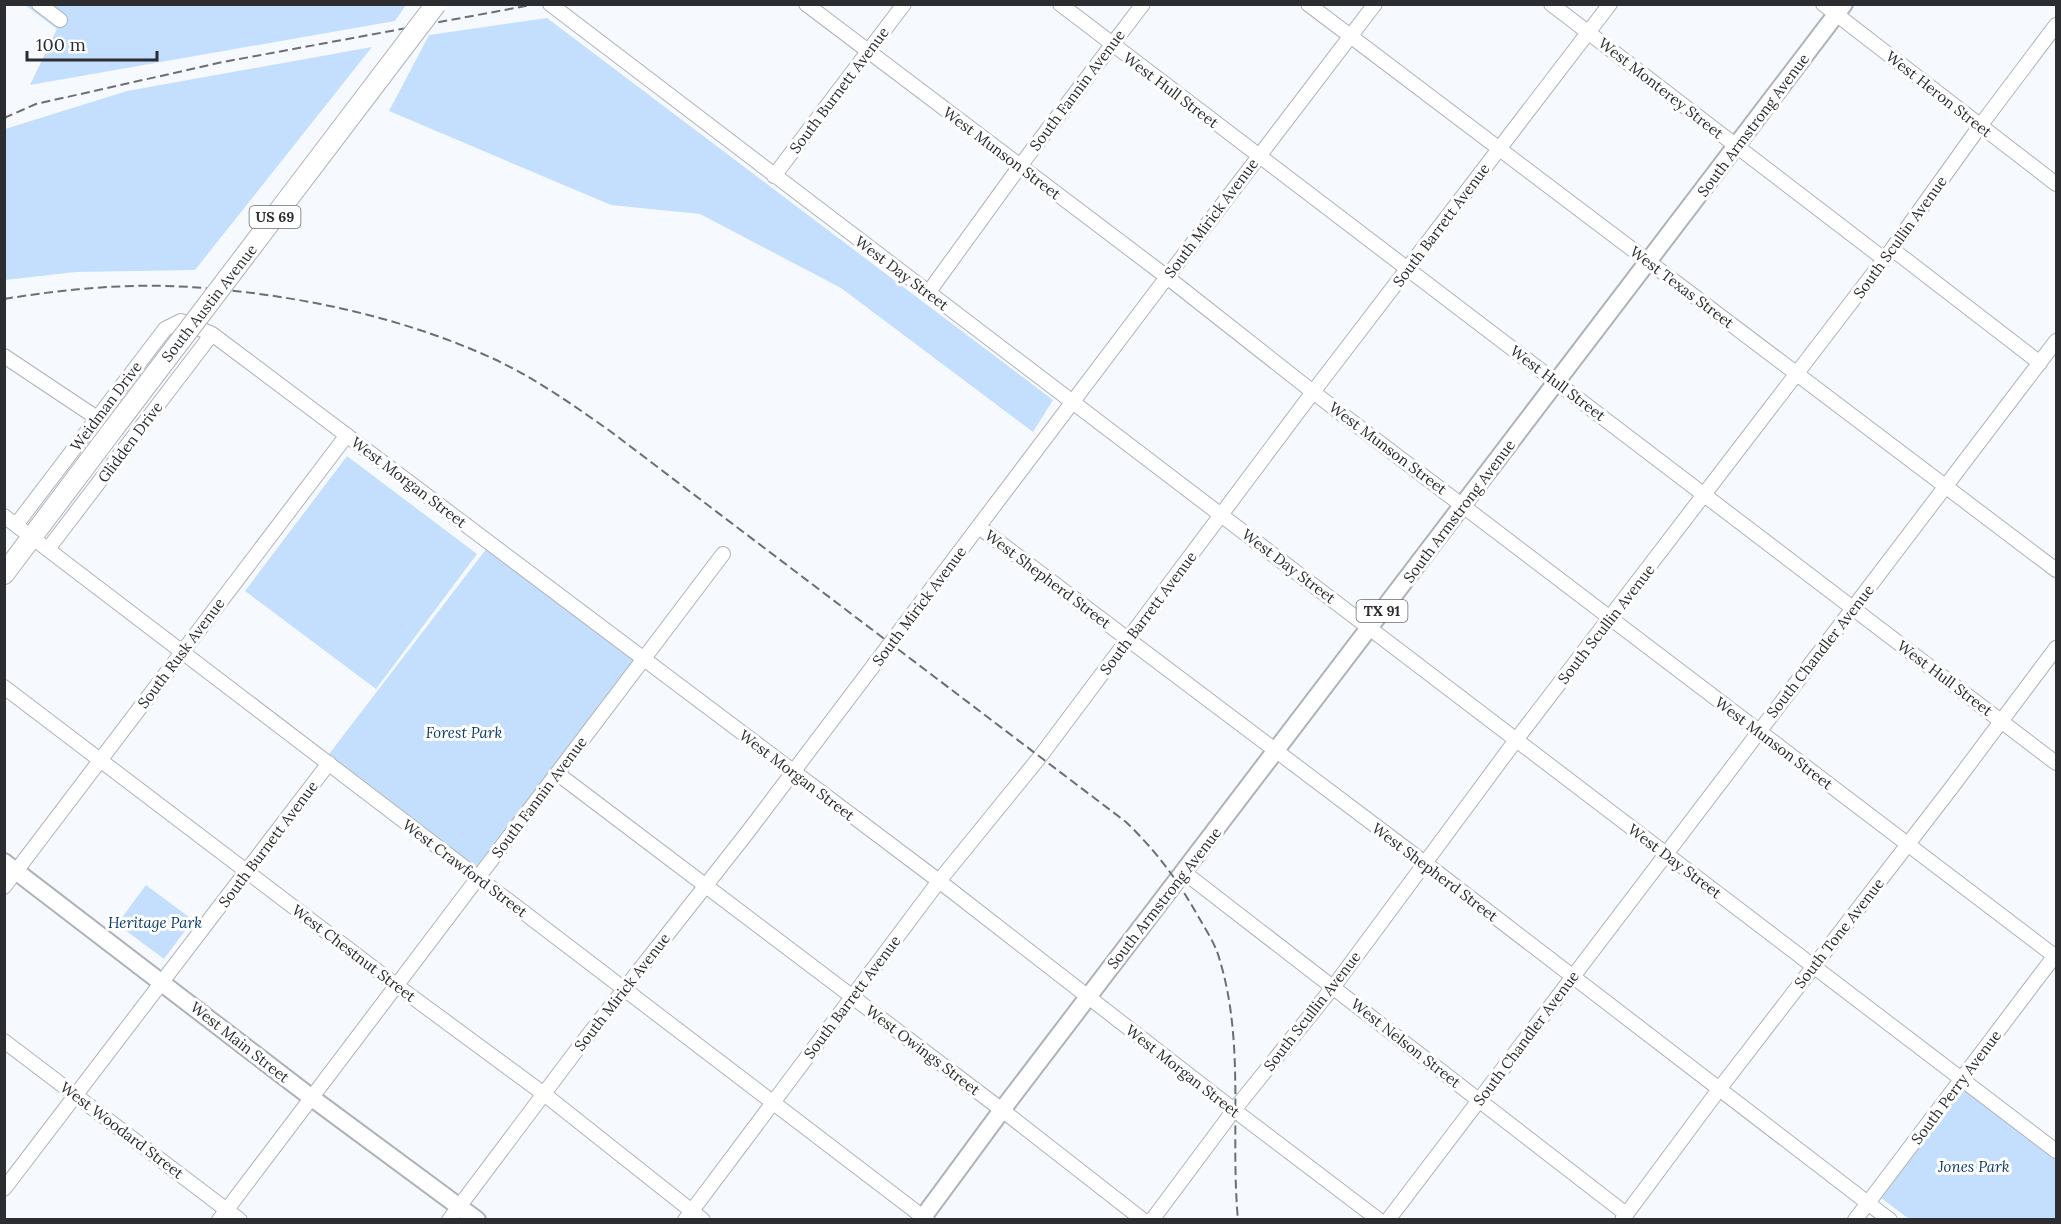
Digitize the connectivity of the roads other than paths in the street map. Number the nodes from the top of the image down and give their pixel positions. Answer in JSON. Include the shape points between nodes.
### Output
{"nodes":[{"id":1,"x":39,"y":4,"type":"edge"},
{"id":2,"x":436,"y":4,"type":"edge"},
{"id":3,"x":550,"y":4,"type":"edge"},
{"id":4,"x":806,"y":4,"type":"edge"},
{"id":5,"x":904,"y":4,"type":"edge"},
{"id":6,"x":1060,"y":4,"type":"edge"},
{"id":7,"x":1143,"y":4,"type":"edge"},
{"id":8,"x":1308,"y":4,"type":"edge"},
{"id":9,"x":1375,"y":4,"type":"edge"},
{"id":10,"x":1551,"y":4,"type":"edge"},
{"id":11,"x":1610,"y":4,"type":"edge"},
{"id":12,"x":1822,"y":4,"type":"edge"},
{"id":13,"x":1840,"y":10,"type":"edge"},
{"id":14,"x":60,"y":20,"type":"dead end"},
{"id":15,"x":2056,"y":26,"type":"edge"},
{"id":16,"x":1589,"y":33,"type":"junction"},
{"id":17,"x":1351,"y":37,"type":"junction"},
{"id":18,"x":1112,"y":45,"type":"junction"},
{"id":19,"x":867,"y":51,"type":"junction"},
{"id":20,"x":1980,"y":126,"type":"junction"},
{"id":21,"x":1737,"y":146,"type":"junction"},
{"id":22,"x":1499,"y":150,"type":"junction"},
{"id":23,"x":1258,"y":157,"type":"junction"},
{"id":24,"x":1020,"y":166,"type":"junction"},
{"id":25,"x":774,"y":176,"type":"junction"},
{"id":26,"x":2056,"y":184,"type":"edge"},
{"id":27,"x":1888,"y":254,"type":"junction"},
{"id":28,"x":1649,"y":262,"type":"junction"},
{"id":29,"x":1408,"y":268,"type":"junction"},
{"id":30,"x":1167,"y":277,"type":"junction"},
{"id":31,"x":928,"y":293,"type":"junction"},
{"id":32,"x":213,"y":334,"type":"junction"},
{"id":33,"x":2056,"y":341,"type":"edge"},
{"id":34,"x":4,"y":356,"type":"edge"},
{"id":35,"x":2040,"y":363,"type":"junction"},
{"id":36,"x":1797,"y":374,"type":"junction"},
{"id":37,"x":1557,"y":382,"type":"junction"},
{"id":38,"x":1313,"y":392,"type":"junction"},
{"id":39,"x":1072,"y":403,"type":"junction"},
{"id":40,"x":105,"y":423,"type":"junction"},
{"id":41,"x":347,"y":435,"type":"junction"},
{"id":42,"x":1946,"y":486,"type":"junction"},
{"id":43,"x":1705,"y":495,"type":"junction"},
{"id":44,"x":1464,"y":506,"type":"junction"},
{"id":45,"x":1222,"y":515,"type":"junction"},
{"id":46,"x":10,"y":521,"type":"edge"},
{"id":47,"x":979,"y":527,"type":"junction"},
{"id":48,"x":40,"y":543,"type":"junction"},
{"id":49,"x":723,"y":554,"type":"dead end"},
{"id":50,"x":2056,"y":570,"type":"edge"},
{"id":51,"x":4,"y":574,"type":"edge"},
{"id":52,"x":1854,"y":609,"type":"junction"},
{"id":53,"x":1611,"y":617,"type":"junction"},
{"id":54,"x":1369,"y":628,"type":"junction"},
{"id":55,"x":1128,"y":639,"type":"junction"},
{"id":56,"x":2056,"y":648,"type":"edge"},
{"id":57,"x":182,"y":652,"type":"junction"},
{"id":58,"x":644,"y":660,"type":"junction"},
{"id":59,"x":4,"y":687,"type":"edge"},
{"id":60,"x":2001,"y":721,"type":"junction"},
{"id":61,"x":1759,"y":731,"type":"junction"},
{"id":62,"x":1516,"y":740,"type":"junction"},
{"id":63,"x":1277,"y":752,"type":"junction"},
{"id":64,"x":99,"y":760,"type":"junction"},
{"id":65,"x":329,"y":763,"type":"junction"},
{"id":66,"x":2056,"y":763,"type":"edge"},
{"id":67,"x":793,"y":772,"type":"junction"},
{"id":68,"x":558,"y":774,"type":"junction"},
{"id":69,"x":1907,"y":843,"type":"junction"},
{"id":70,"x":1666,"y":854,"type":"junction"},
{"id":71,"x":1425,"y":863,"type":"junction"},
{"id":72,"x":10,"y":867,"type":"edge"},
{"id":73,"x":247,"y":872,"type":"junction"},
{"id":74,"x":1185,"y":873,"type":"junction"},
{"id":75,"x":477,"y":878,"type":"junction"},
{"id":76,"x":939,"y":881,"type":"junction"},
{"id":77,"x":706,"y":885,"type":"junction"},
{"id":78,"x":4,"y":887,"type":"edge"},
{"id":79,"x":2056,"y":955,"type":"edge"},
{"id":80,"x":1813,"y":966,"type":"junction"},
{"id":81,"x":1572,"y":977,"type":"junction"},
{"id":82,"x":162,"y":982,"type":"junction"},
{"id":83,"x":396,"y":986,"type":"junction"},
{"id":84,"x":1334,"y":986,"type":"junction"},
{"id":85,"x":624,"y":990,"type":"junction"},
{"id":86,"x":853,"y":997,"type":"junction"},
{"id":87,"x":1088,"y":997,"type":"junction"},
{"id":88,"x":4,"y":1041,"type":"edge"},
{"id":89,"x":1962,"y":1079,"type":"junction"},
{"id":90,"x":1719,"y":1088,"type":"junction"},
{"id":91,"x":544,"y":1094,"type":"junction"},
{"id":92,"x":76,"y":1095,"type":"junction"},
{"id":93,"x":312,"y":1098,"type":"junction"},
{"id":94,"x":1479,"y":1101,"type":"junction"},
{"id":95,"x":771,"y":1102,"type":"junction"},
{"id":96,"x":1002,"y":1110,"type":"junction"},
{"id":97,"x":1234,"y":1110,"type":"junction"},
{"id":98,"x":2056,"y":1151,"type":"edge"},
{"id":99,"x":4,"y":1189,"type":"edge"},
{"id":100,"x":1867,"y":1203,"type":"junction"},
{"id":101,"x":459,"y":1206,"type":"junction"},
{"id":102,"x":223,"y":1215,"type":"edge"},
{"id":103,"x":688,"y":1215,"type":"edge"},
{"id":104,"x":1624,"y":1217,"type":"edge"},
{"id":105,"x":924,"y":1219,"type":"edge"},
{"id":106,"x":240,"y":1220,"type":"edge"},
{"id":107,"x":449,"y":1220,"type":"edge"},
{"id":108,"x":477,"y":1220,"type":"edge"},
{"id":109,"x":703,"y":1220,"type":"edge"},
{"id":110,"x":1143,"y":1220,"type":"edge"},
{"id":111,"x":1152,"y":1220,"type":"edge"},
{"id":112,"x":1379,"y":1220,"type":"edge"},
{"id":113,"x":1388,"y":1220,"type":"edge"},
{"id":114,"x":1855,"y":1220,"type":"edge"},
{"id":115,"x":1890,"y":1220,"type":"edge"}],
"edges":[{"from":1,"to":14,"type":"street"},
{"from":2,"to":40,"type":"highway","name":"South Austin Avenue","number":"US 69","bridge":true},
{"from":3,"to":25,"type":"street","name":"West Day Street"},
{"from":4,"to":19,"type":"street","name":"West Munson Street"},
{"from":5,"to":19,"type":"street","name":"South Burnett Avenue"},
{"from":6,"to":18,"type":"street","name":"West Hull Street"},
{"from":7,"to":18,"type":"street","name":"South Fannin Avenue"},
{"from":8,"to":17,"type":"street","name":"West Texas Street"},
{"from":9,"to":17,"type":"street","name":"South Mirick Avenue"},
{"from":10,"to":16,"type":"street","name":"West Monterey Street"},
{"from":11,"to":16,"type":"street","name":"South Barrett Avenue"},
{"from":12,"to":13,"type":"street","name":"West Heron Street"},
{"from":13,"to":20,"type":"street","name":"West Heron Street"},
{"from":13,"to":21,"type":"main road","name":"South Armstrong Avenue","number":"TX 91"},
{"from":15,"to":20,"type":"street","name":"South Scullin Avenue"},
{"from":16,"to":21,"type":"street","name":"West Monterey Street"},
{"from":16,"to":22,"type":"street","name":"South Barrett Avenue"},
{"from":17,"to":22,"type":"street","name":"West Texas Street"},
{"from":17,"to":23,"type":"street","name":"South Mirick Avenue"},
{"from":18,"to":23,"type":"street","name":"West Hull Street"},
{"from":18,"to":24,"type":"street","name":"South Fannin Avenue"},
{"from":19,"to":24,"type":"street","name":"West Munson Street"},
{"from":19,"to":25,"type":"street","name":"South Burnett Avenue"},
{"from":20,"to":26,"type":"street","name":"West Heron Street"},
{"from":20,"to":27,"type":"street","name":"South Scullin Avenue"},
{"from":21,"to":27,"type":"street","name":"West Monterey Street"},
{"from":21,"to":28,"type":"main road","name":"South Armstrong Avenue","number":"TX 91"},
{"from":22,"to":28,"type":"street","name":"West Texas Street"},
{"from":22,"to":29,"type":"street","name":"South Barrett Avenue"},
{"from":23,"to":29,"type":"street","name":"West Hull Street"},
{"from":23,"to":30,"type":"street","name":"South Mirick Avenue"},
{"from":24,"to":30,"type":"street","name":"West Munson Street"},
{"from":24,"to":31,"type":"street","name":"South Fannin Avenue"},
{"from":25,"to":31,"type":"street","name":"West Day Street"},
{"from":27,"to":35,"type":"street","name":"West Monterey Street"},
{"from":27,"to":36,"type":"street","name":"South Scullin Avenue"},
{"from":28,"to":36,"type":"street","name":"West Texas Street"},
{"from":28,"to":37,"type":"main road","name":"South Armstrong Avenue","number":"TX 91"},
{"from":29,"to":37,"type":"street","name":"West Hull Street"},
{"from":29,"to":38,"type":"street","name":"South Barrett Avenue"},
{"from":30,"to":38,"type":"street","name":"West Munson Street"},
{"from":30,"to":39,"type":"street","name":"South Mirick Avenue"},
{"from":31,"to":39,"type":"street","name":"West Day Street"},
{"from":32,"to":40,"type":"street","name":"Weidman Drive","via":[[181,321],[165,329]]},
{"from":32,"to":41,"type":"street","name":"West Morgan Street"},
{"from":32,"to":48,"type":"street","name":"Glidden Drive"},
{"from":33,"to":35,"type":"street","name":"South Chandler Avenue"},
{"from":34,"to":40,"type":"street"},
{"from":35,"to":42,"type":"street","name":"South Chandler Avenue"},
{"from":36,"to":42,"type":"street","name":"West Texas Street"},
{"from":36,"to":43,"type":"street","name":"South Scullin Avenue"},
{"from":37,"to":43,"type":"street","name":"West Hull Street"},
{"from":37,"to":44,"type":"main road","name":"South Armstrong Avenue","number":"TX 91"},
{"from":38,"to":44,"type":"street","name":"West Munson Street"},
{"from":38,"to":45,"type":"street","name":"South Barrett Avenue"},
{"from":39,"to":45,"type":"street","name":"West Day Street"},
{"from":39,"to":47,"type":"street","name":"South Mirick Avenue"},
{"from":40,"to":46,"type":"street","name":"Weidman Drive"},
{"from":40,"to":48,"type":"highway","name":"South Austin Avenue","number":"US 69"},
{"from":41,"to":57,"type":"street","name":"South Rusk Avenue"},
{"from":41,"to":58,"type":"street","name":"West Morgan Street"},
{"from":42,"to":50,"type":"street","name":"West Texas Street"},
{"from":42,"to":52,"type":"street","name":"South Chandler Avenue"},
{"from":43,"to":52,"type":"street","name":"West Hull Street"},
{"from":43,"to":53,"type":"street","name":"South Scullin Avenue"},
{"from":44,"to":53,"type":"street","name":"West Munson Street"},
{"from":44,"to":54,"type":"main road","name":"South Armstrong Avenue","number":"TX 91"},
{"from":45,"to":54,"type":"street","name":"West Day Street"},
{"from":45,"to":55,"type":"street","name":"South Barrett Avenue"},
{"from":46,"to":48,"type":"street","name":"West Crawford Street"},
{"from":47,"to":55,"type":"street","name":"West Shepherd Street"},
{"from":47,"to":67,"type":"street","name":"South Mirick Avenue"},
{"from":48,"to":51,"type":"highway","name":"South Austin Avenue","number":"US 69"},
{"from":48,"to":57,"type":"street","name":"West Crawford Street"},
{"from":49,"to":58,"type":"street","name":"South Fannin Avenue"},
{"from":52,"to":60,"type":"street","name":"West Hull Street"},
{"from":52,"to":61,"type":"street","name":"South Chandler Avenue"},
{"from":53,"to":61,"type":"street","name":"West Munson Street"},
{"from":53,"to":62,"type":"street","name":"South Scullin Avenue"},
{"from":54,"to":62,"type":"street","name":"West Day Street"},
{"from":54,"to":63,"type":"main road","name":"South Armstrong Avenue","number":"TX 91"},
{"from":55,"to":63,"type":"street","name":"West Shepherd Street"},
{"from":55,"to":76,"type":"street","name":"South Barrett Avenue","via":[[1039,758]]},
{"from":56,"to":60,"type":"street","name":"South Tone Avenue"},
{"from":57,"to":64,"type":"street","name":"South Rusk Avenue"},
{"from":57,"to":65,"type":"street","name":"West Crawford Street"},
{"from":58,"to":67,"type":"street","name":"West Morgan Street"},
{"from":58,"to":68,"type":"street","name":"South Fannin Avenue"},
{"from":59,"to":64,"type":"street","name":"West Chestnut Street"},
{"from":60,"to":66,"type":"street","name":"West Hull Street"},
{"from":60,"to":69,"type":"street","name":"South Tone Avenue"},
{"from":61,"to":69,"type":"street","name":"West Munson Street"},
{"from":61,"to":70,"type":"street","name":"South Chandler Avenue"},
{"from":62,"to":70,"type":"street","name":"West Day Street"},
{"from":62,"to":71,"type":"street","name":"South Scullin Avenue"},
{"from":63,"to":71,"type":"street","name":"West Shepherd Street"},
{"from":63,"to":74,"type":"main road","name":"South Armstrong Avenue","number":"TX 91"},
{"from":64,"to":72,"type":"street","name":"South Rusk Avenue"},
{"from":64,"to":73,"type":"street","name":"West Chestnut Street"},
{"from":65,"to":73,"type":"street","name":"South Burnett Avenue"},
{"from":65,"to":75,"type":"street","name":"West Crawford Street"},
{"from":67,"to":76,"type":"street","name":"West Morgan Street"},
{"from":67,"to":77,"type":"street","name":"South Mirick Avenue"},
{"from":68,"to":75,"type":"street","name":"South Fannin Avenue"},
{"from":68,"to":77,"type":"street","name":"West Owings Street"},
{"from":69,"to":79,"type":"street","name":"West Munson Street"},
{"from":69,"to":80,"type":"street","name":"South Tone Avenue"},
{"from":70,"to":80,"type":"street","name":"West Day Street"},
{"from":70,"to":81,"type":"street","name":"South Chandler Avenue"},
{"from":71,"to":81,"type":"street","name":"West Shepherd Street"},
{"from":71,"to":84,"type":"street","name":"South Scullin Avenue"},
{"from":72,"to":78,"type":"street","name":"South Rusk Avenue"},
{"from":72,"to":82,"type":"main road","name":"West Main Street"},
{"from":73,"to":82,"type":"street","name":"South Burnett Avenue"},
{"from":73,"to":83,"type":"street","name":"West Chestnut Street"},
{"from":74,"to":84,"type":"street","name":"West Nelson Street"},
{"from":74,"to":87,"type":"main road","name":"South Armstrong Avenue","number":"TX 91"},
{"from":75,"to":83,"type":"street","name":"South Fannin Avenue"},
{"from":75,"to":85,"type":"street","name":"West Crawford Street"},
{"from":76,"to":86,"type":"street","name":"South Barrett Avenue"},
{"from":76,"to":87,"type":"street","name":"West Morgan Street"},
{"from":77,"to":85,"type":"street","name":"South Mirick Avenue"},
{"from":77,"to":86,"type":"street","name":"West Owings Street"},
{"from":79,"to":89,"type":"street","name":"South Perry Avenue"},
{"from":80,"to":89,"type":"street","name":"West Day Street"},
{"from":80,"to":90,"type":"street","name":"South Tone Avenue"},
{"from":81,"to":90,"type":"street","name":"West Shepherd Street"},
{"from":81,"to":94,"type":"street","name":"South Chandler Avenue"},
{"from":82,"to":92,"type":"street","name":"South Burnett Avenue"},
{"from":82,"to":93,"type":"main road","name":"West Main Street"},
{"from":83,"to":91,"type":"street","name":"West Chestnut Street"},
{"from":83,"to":93,"type":"street","name":"South Fannin Avenue"},
{"from":84,"to":94,"type":"street","name":"West Nelson Street"},
{"from":84,"to":97,"type":"street","name":"South Scullin Avenue"},
{"from":85,"to":91,"type":"street","name":"South Mirick Avenue"},
{"from":85,"to":95,"type":"street","name":"West Crawford Street"},
{"from":86,"to":95,"type":"street","name":"South Barrett Avenue"},
{"from":86,"to":96,"type":"street","name":"West Owings Street"},
{"from":87,"to":96,"type":"main road","name":"South Armstrong Avenue","number":"TX 91"},
{"from":87,"to":97,"type":"street","name":"West Morgan Street"},
{"from":88,"to":92,"type":"street","name":"West Woodard Street"},
{"from":89,"to":98,"type":"street","name":"West Day Street"},
{"from":89,"to":100,"type":"street","name":"South Perry Avenue"},
{"from":90,"to":100,"type":"street","name":"West Shepherd Street"},
{"from":90,"to":104,"type":"street","name":"South Tone Avenue"},
{"from":91,"to":101,"type":"street","name":"South Mirick Avenue"},
{"from":91,"to":103,"type":"street","name":"West Chestnut Street"},
{"from":92,"to":99,"type":"street","name":"South Burnett Avenue"},
{"from":92,"to":102,"type":"street","name":"West Woodard Street"},
{"from":93,"to":101,"type":"main road","name":"West Main Street"},
{"from":93,"to":102,"type":"street","name":"South Fannin Avenue"},
{"from":94,"to":104,"type":"street","name":"West Nelson Street"},
{"from":94,"to":113,"type":"street","name":"South Chandler Avenue"},
{"from":95,"to":103,"type":"street","name":"South Barrett Avenue"},
{"from":95,"to":105,"type":"street","name":"West Crawford Street"},
{"from":96,"to":105,"type":"main road","name":"South Armstrong Avenue","number":"TX 91"},
{"from":96,"to":110,"type":"street","name":"West Owings Street"},
{"from":97,"to":111,"type":"street","name":"South Scullin Avenue"},
{"from":97,"to":112,"type":"street","name":"West Morgan Street"},
{"from":100,"to":114,"type":"street","name":"South Perry Avenue"},
{"from":100,"to":115,"type":"street","name":"West Shepherd Street"},
{"from":101,"to":107,"type":"street","name":"South Mirick Avenue"},
{"from":101,"to":108,"type":"main road","name":"West Main Street"},
{"from":102,"to":106,"type":"street","name":"West Woodard Street"},
{"from":103,"to":109,"type":"street","name":"West Chestnut Street"}]}
